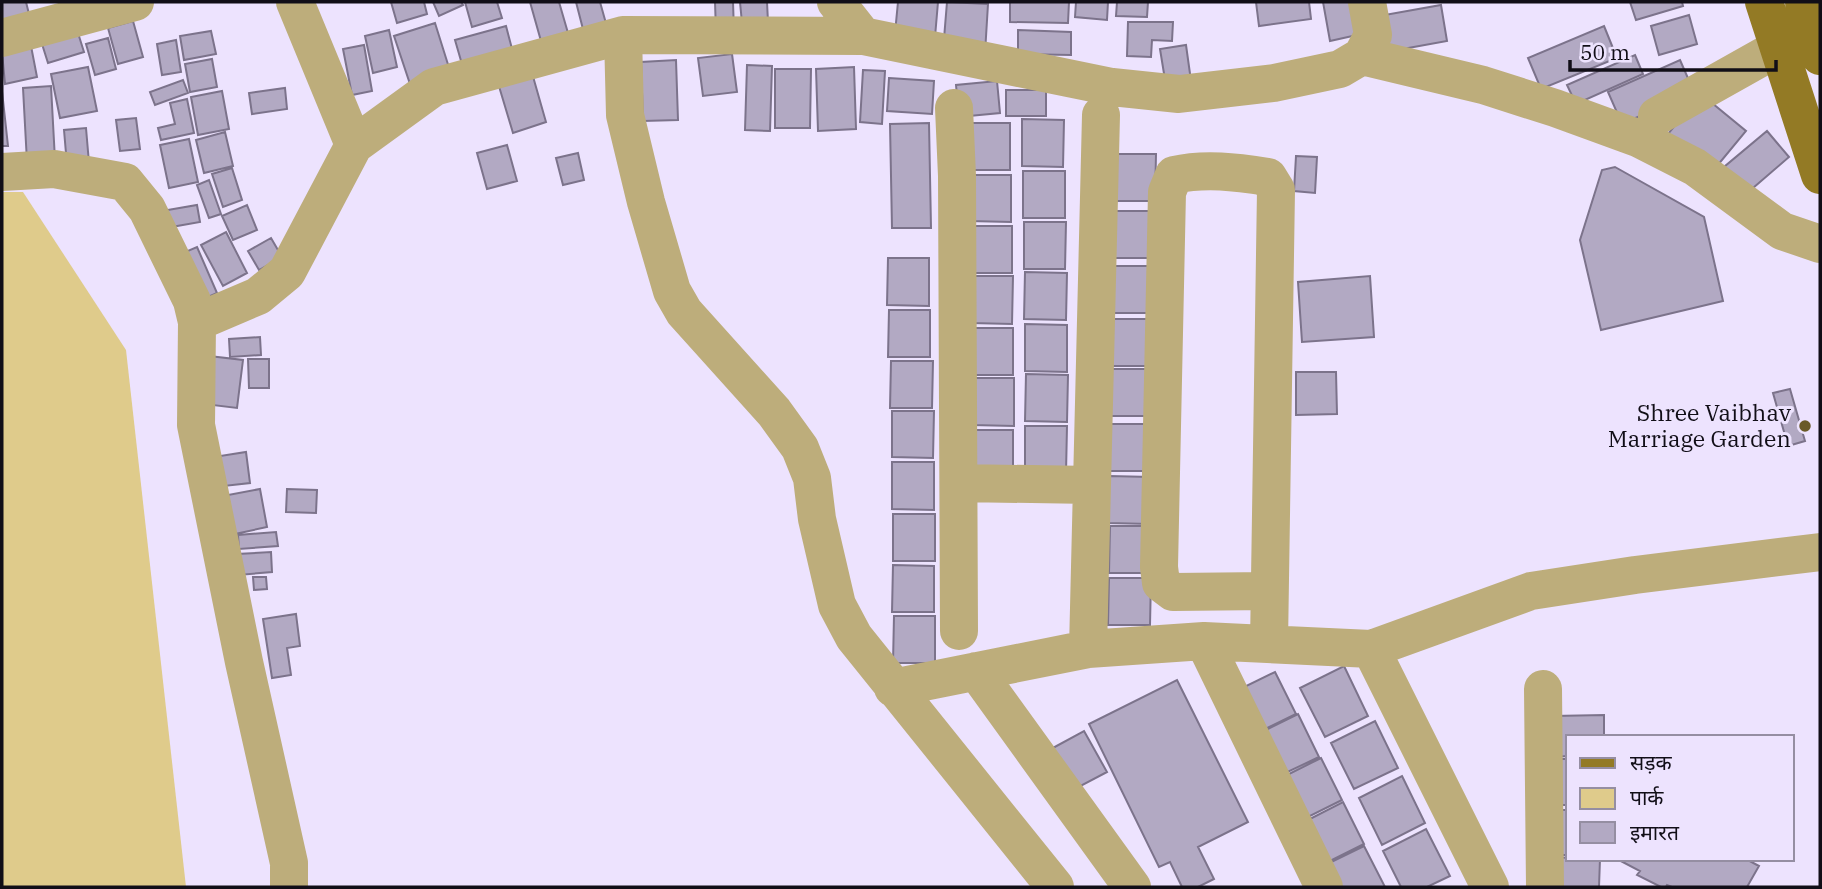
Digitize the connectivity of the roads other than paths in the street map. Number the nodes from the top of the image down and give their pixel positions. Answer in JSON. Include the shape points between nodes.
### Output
{"nodes":[{"id":1,"x":135,"y":2,"type":"edge"},
{"id":2,"x":295,"y":2,"type":"edge"},
{"id":3,"x":836,"y":2,"type":"edge"},
{"id":4,"x":1367,"y":2,"type":"edge"},
{"id":5,"x":1764,"y":2,"type":"edge"},
{"id":6,"x":1804,"y":2,"type":"edge"},
{"id":7,"x":623,"y":35,"type":"junction"},
{"id":8,"x":863,"y":36,"type":"junction"},
{"id":9,"x":2,"y":38,"type":"edge"},
{"id":10,"x":1778,"y":48,"type":"junction"},
{"id":11,"x":1362,"y":56,"type":"junction"},
{"id":12,"x":1820,"y":56,"type":"edge"},
{"id":13,"x":954,"y":108,"type":"dead end"},
{"id":14,"x":1101,"y":115,"type":"dead end"},
{"id":15,"x":1657,"y":116,"type":"dead end"},
{"id":16,"x":354,"y":145,"type":"junction"},
{"id":17,"x":2,"y":172,"type":"edge"},
{"id":18,"x":1820,"y":175,"type":"edge"},
{"id":19,"x":1820,"y":244,"type":"edge"},
{"id":20,"x":197,"y":322,"type":"junction"},
{"id":21,"x":959,"y":483,"type":"junction"},
{"id":22,"x":1092,"y":485,"type":"junction"},
{"id":23,"x":1820,"y":552,"type":"edge"},
{"id":24,"x":1268,"y":591,"type":"junction"},
{"id":25,"x":959,"y":631,"type":"dead end"},
{"id":26,"x":1204,"y":641,"type":"junction"},
{"id":27,"x":1269,"y":644,"type":"junction"},
{"id":28,"x":1088,"y":649,"type":"junction"},
{"id":29,"x":1371,"y":649,"type":"junction"},
{"id":30,"x":976,"y":671,"type":"junction"},
{"id":31,"x":893,"y":688,"type":"junction"},
{"id":32,"x":1543,"y":689,"type":"dead end"},
{"id":33,"x":289,"y":887,"type":"edge"},
{"id":34,"x":1055,"y":887,"type":"edge"},
{"id":35,"x":1132,"y":887,"type":"edge"},
{"id":36,"x":1324,"y":887,"type":"edge"},
{"id":37,"x":1490,"y":887,"type":"edge"},
{"id":38,"x":1545,"y":887,"type":"edge"}],
"edges":[{"from":1,"to":9,"type":"street"},
{"from":2,"to":16,"type":"street"},
{"from":3,"to":8,"type":"street"},
{"from":4,"to":11,"type":"street","via":[[1373,34]]},
{"from":5,"to":10,"type":"main road"},
{"from":6,"to":12,"type":"main road"},
{"from":7,"to":8,"type":"street"},
{"from":7,"to":16,"type":"street","via":[[434,87]]},
{"from":7,"to":31,"type":"street","via":[[625,115],[672,291],[684,312],[774,412],[800,448],[812,478],[838,604],[854,637]]},
{"from":8,"to":11,"type":"street","via":[[1112,87],[1179,94],[1274,83],[1340,69]]},
{"from":10,"to":15,"type":"street"},
{"from":10,"to":18,"type":"main road"},
{"from":11,"to":19,"type":"street","via":[[1483,85],[1640,139],[1695,167],[1782,231]]},
{"from":13,"to":21,"type":"street"},
{"from":14,"to":22,"type":"street"},
{"from":16,"to":20,"type":"street","via":[[287,272],[258,296]]},
{"from":17,"to":20,"type":"street","via":[[54,169],[125,182],[147,209],[192,301]]},
{"from":20,"to":33,"type":"street","via":[[196,425],[289,863]]},
{"from":21,"to":22,"type":"street"},
{"from":21,"to":25,"type":"street"},
{"from":22,"to":28,"type":"street"},
{"from":23,"to":29,"type":"street","via":[[1531,591]]},
{"from":24,"to":24,"type":"street","via":[[1173,592],[1161,583],[1167,191],[1174,175],[1194,170],[1268,177],[1276,190]]},
{"from":24,"to":27,"type":"street"},
{"from":26,"to":27,"type":"street"},
{"from":26,"to":28,"type":"street"},
{"from":26,"to":36,"type":"street"},
{"from":27,"to":29,"type":"street"},
{"from":28,"to":30,"type":"street"},
{"from":29,"to":37,"type":"street"},
{"from":30,"to":31,"type":"street"},
{"from":30,"to":35,"type":"street"},
{"from":31,"to":34,"type":"street"},
{"from":32,"to":38,"type":"street"}]}
